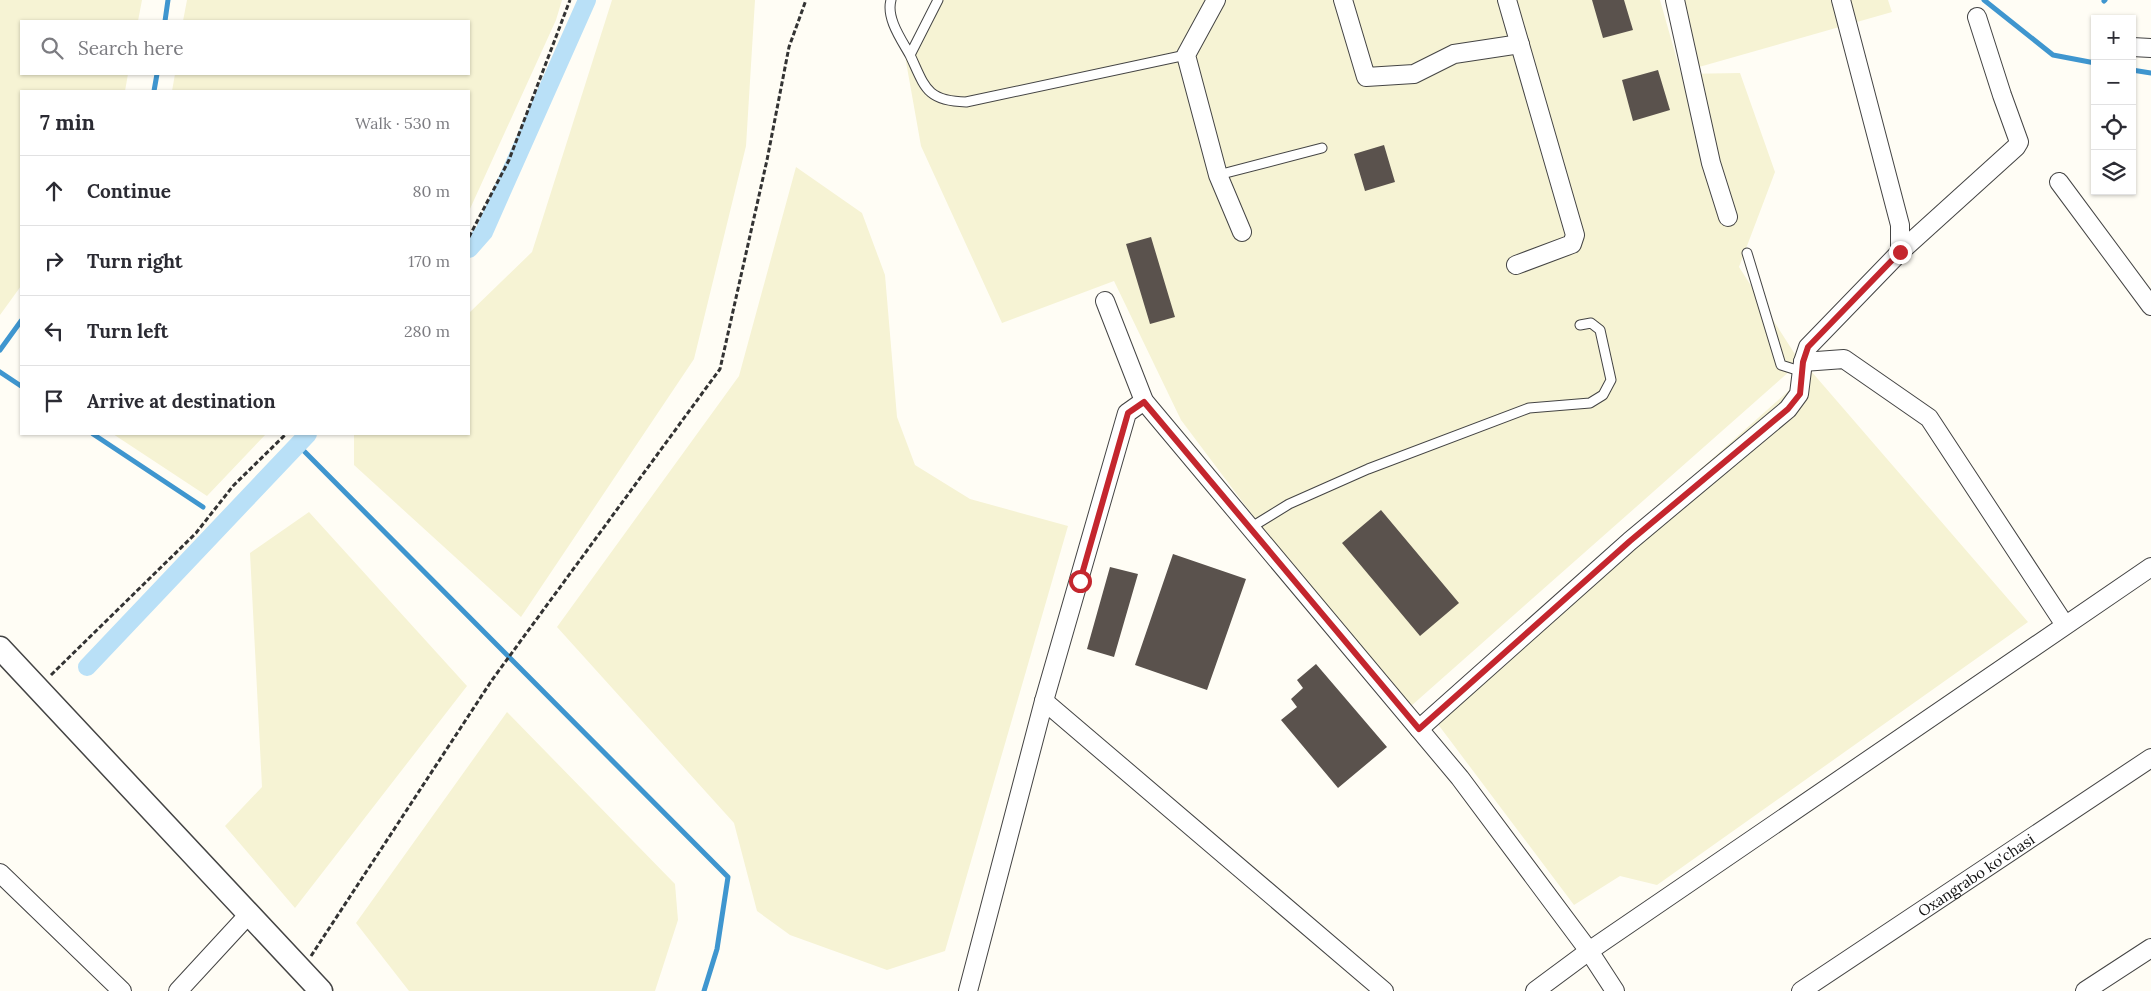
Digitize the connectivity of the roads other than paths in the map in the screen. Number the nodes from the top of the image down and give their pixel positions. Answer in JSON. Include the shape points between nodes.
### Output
{"nodes":[{"id":1,"x":891,"y":0,"type":"edge"},
{"id":2,"x":938,"y":0,"type":"edge"},
{"id":3,"x":1216,"y":0,"type":"edge"},
{"id":4,"x":1343,"y":0,"type":"edge"},
{"id":5,"x":1507,"y":0,"type":"edge"},
{"id":6,"x":1675,"y":0,"type":"edge"},
{"id":7,"x":1841,"y":0,"type":"edge"},
{"id":8,"x":1978,"y":16,"type":"dead end"},
{"id":9,"x":1520,"y":44,"type":"junction"},
{"id":10,"x":2136,"y":47,"type":"edge"},
{"id":11,"x":2151,"y":48,"type":"edge"},
{"id":12,"x":910,"y":55,"type":"junction"},
{"id":13,"x":1186,"y":55,"type":"junction"},
{"id":14,"x":1322,"y":148,"type":"dead end"},
{"id":15,"x":1218,"y":174,"type":"junction"},
{"id":16,"x":2059,"y":182,"type":"dead end"},
{"id":17,"x":1728,"y":217,"type":"dead end"},
{"id":18,"x":1242,"y":232,"type":"dead end"},
{"id":19,"x":1900,"y":252,"type":"junction"},
{"id":20,"x":1747,"y":253,"type":"dead end"},
{"id":21,"x":1516,"y":265,"type":"dead end"},
{"id":22,"x":1104,"y":301,"type":"dead end"},
{"id":23,"x":2151,"y":306,"type":"edge"},
{"id":24,"x":1580,"y":325,"type":"dead end"},
{"id":25,"x":1803,"y":367,"type":"junction"},
{"id":26,"x":1144,"y":402,"type":"junction"},
{"id":27,"x":1250,"y":528,"type":"junction"},
{"id":28,"x":2151,"y":567,"type":"edge"},
{"id":29,"x":2065,"y":625,"type":"junction"},
{"id":30,"x":0,"y":648,"type":"edge"},
{"id":31,"x":1044,"y":701,"type":"junction"},
{"id":32,"x":1419,"y":729,"type":"junction"},
{"id":33,"x":2151,"y":758,"type":"edge"},
{"id":34,"x":0,"y":873,"type":"edge"},
{"id":35,"x":249,"y":914,"type":"junction"},
{"id":36,"x":2151,"y":949,"type":"edge"},
{"id":37,"x":1588,"y":951,"type":"junction"},
{"id":38,"x":971,"y":989,"type":"edge"},
{"id":39,"x":122,"y":991,"type":"edge"},
{"id":40,"x":178,"y":991,"type":"edge"},
{"id":41,"x":321,"y":991,"type":"edge"},
{"id":42,"x":1384,"y":991,"type":"edge"},
{"id":43,"x":1535,"y":991,"type":"edge"},
{"id":44,"x":1615,"y":991,"type":"edge"},
{"id":45,"x":1801,"y":991,"type":"edge"},
{"id":46,"x":2085,"y":991,"type":"edge"}],
"edges":[{"from":1,"to":12,"type":"lane","via":[[889,7],[897,33]]},
{"from":2,"to":12,"type":"lane"},
{"from":3,"to":13,"type":"street"},
{"from":4,"to":9,"type":"street","via":[[1366,77],[1414,74],[1454,54]]},
{"from":5,"to":9,"type":"street"},
{"from":6,"to":17,"type":"street","via":[[1711,163]]},
{"from":7,"to":19,"type":"street","via":[[1900,225]]},
{"from":8,"to":19,"type":"street","via":[[2019,142]]},
{"from":9,"to":21,"type":"street","via":[[1576,235],[1572,244]]},
{"from":10,"to":11,"type":"street"},
{"from":12,"to":13,"type":"lane","via":[[926,90],[946,101],[966,102]]},
{"from":13,"to":15,"type":"street"},
{"from":14,"to":15,"type":"lane"},
{"from":15,"to":18,"type":"street"},
{"from":16,"to":23,"type":"street"},
{"from":19,"to":25,"type":"street","via":[[1808,347]]},
{"from":20,"to":25,"type":"lane","via":[[1781,365]]},
{"from":22,"to":26,"type":"street"},
{"from":24,"to":27,"type":"lane","via":[[1591,323],[1600,330],[1612,380],[1603,396],[1590,402],[1529,408],[1386,462],[1289,504]]},
{"from":25,"to":29,"type":"street","via":[[1844,359],[1929,418]]},
{"from":25,"to":32,"type":"street","via":[[1800,394],[1788,409],[1630,541]]},
{"from":26,"to":27,"type":"street"},
{"from":26,"to":31,"type":"street","via":[[1128,413]]},
{"from":27,"to":32,"type":"street"},
{"from":28,"to":29,"type":"street"},
{"from":29,"to":37,"type":"street"},
{"from":30,"to":35,"type":"street"},
{"from":31,"to":38,"type":"street"},
{"from":31,"to":42,"type":"street"},
{"from":32,"to":37,"type":"street","via":[[1460,778]]},
{"from":33,"to":45,"type":"street","name":"Oxangrabo ko'chasi"},
{"from":34,"to":39,"type":"street"},
{"from":35,"to":40,"type":"street"},
{"from":35,"to":41,"type":"street"},
{"from":36,"to":46,"type":"street"},
{"from":37,"to":43,"type":"street"},
{"from":37,"to":44,"type":"street"}]}
